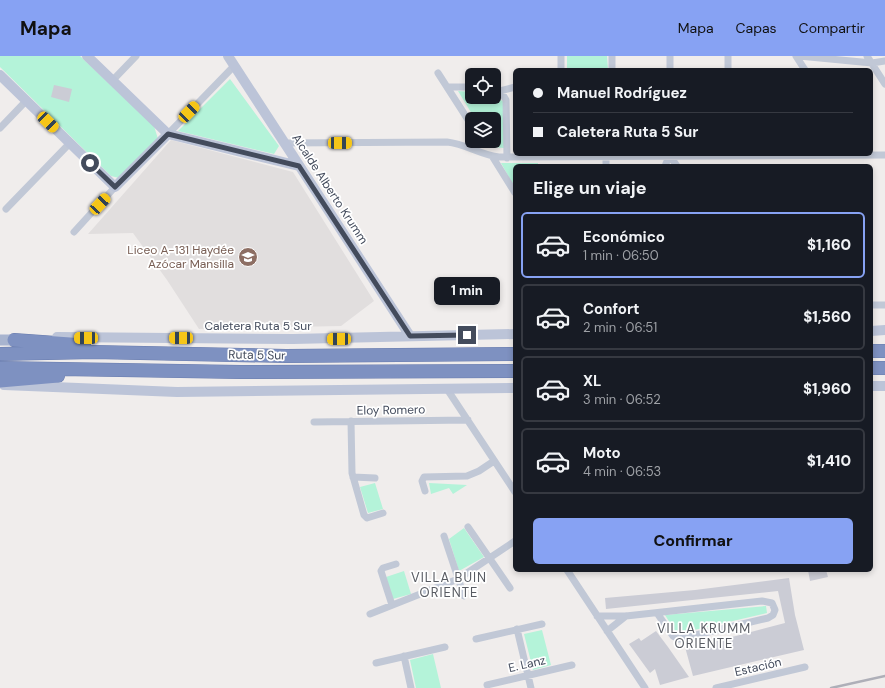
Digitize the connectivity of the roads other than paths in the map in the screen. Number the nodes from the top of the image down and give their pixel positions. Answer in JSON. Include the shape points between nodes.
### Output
{"nodes":[{"id":1,"x":87,"y":56,"type":"edge"},
{"id":2,"x":136,"y":56,"type":"edge"},
{"id":3,"x":561,"y":56,"type":"edge"},
{"id":4,"x":612,"y":56,"type":"edge"},
{"id":5,"x":670,"y":56,"type":"edge"},
{"id":6,"x":728,"y":56,"type":"edge"},
{"id":7,"x":798,"y":56,"type":"edge"},
{"id":8,"x":867,"y":56,"type":"edge"},
{"id":9,"x":231,"y":59,"type":"edge"},
{"id":10,"x":885,"y":61,"type":"edge"},
{"id":11,"x":872,"y":63,"type":"junction"},
{"id":12,"x":561,"y":68,"type":"edge"},
{"id":13,"x":612,"y":68,"type":"edge"},
{"id":14,"x":670,"y":68,"type":"edge"},
{"id":15,"x":728,"y":68,"type":"edge"},
{"id":16,"x":804,"y":68,"type":"edge"},
{"id":17,"x":438,"y":74,"type":"dead end"},
{"id":18,"x":0,"y":75,"type":"edge"},
{"id":19,"x":112,"y":80,"type":"junction"},
{"id":20,"x":885,"y":84,"type":"edge"},
{"id":21,"x":447,"y":87,"type":"junction"},
{"id":22,"x":465,"y":87,"type":"edge"},
{"id":23,"x":513,"y":87,"type":"edge"},
{"id":24,"x":501,"y":89,"type":"edge"},
{"id":25,"x":501,"y":93,"type":"edge"},
{"id":26,"x":26,"y":101,"type":"junction"},
{"id":27,"x":465,"y":115,"type":"edge"},
{"id":28,"x":0,"y":128,"type":"edge"},
{"id":29,"x":168,"y":134,"type":"junction"},
{"id":30,"x":70,"y":143,"type":"junction"},
{"id":31,"x":284,"y":143,"type":"junction"},
{"id":32,"x":473,"y":149,"type":"joint"},
{"id":33,"x":873,"y":154,"type":"edge"},
{"id":34,"x":885,"y":154,"type":"edge"},
{"id":35,"x":492,"y":156,"type":"junction"},
{"id":36,"x":543,"y":156,"type":"edge"},
{"id":37,"x":606,"y":156,"type":"edge"},
{"id":38,"x":507,"y":158,"type":"junction"},
{"id":39,"x":606,"y":164,"type":"edge"},
{"id":40,"x":299,"y":166,"type":"junction"},
{"id":41,"x":115,"y":187,"type":"junction"},
{"id":42,"x":513,"y":190,"type":"edge"},
{"id":43,"x":6,"y":209,"type":"dead end"},
{"id":44,"x":74,"y":232,"type":"dead end"},
{"id":45,"x":873,"y":305,"type":"edge"},
{"id":46,"x":885,"y":305,"type":"edge"},
{"id":47,"x":885,"y":330,"type":"edge"},
{"id":48,"x":873,"y":331,"type":"edge"},
{"id":49,"x":513,"y":334,"type":"edge"},
{"id":50,"x":410,"y":336,"type":"junction"},
{"id":51,"x":0,"y":340,"type":"edge"},
{"id":52,"x":14,"y":340,"type":"junction"},
{"id":53,"x":873,"y":351,"type":"edge"},
{"id":54,"x":885,"y":351,"type":"edge"},
{"id":55,"x":0,"y":354,"type":"edge"},
{"id":56,"x":193,"y":354,"type":"junction"},
{"id":57,"x":513,"y":354,"type":"edge"},
{"id":58,"x":0,"y":368,"type":"edge"},
{"id":59,"x":873,"y":368,"type":"edge"},
{"id":60,"x":885,"y":368,"type":"edge"},
{"id":61,"x":122,"y":370,"type":"junction"},
{"id":62,"x":513,"y":371,"type":"edge"},
{"id":63,"x":0,"y":381,"type":"edge"},
{"id":64,"x":0,"y":385,"type":"edge"},
{"id":65,"x":873,"y":386,"type":"edge"},
{"id":66,"x":885,"y":386,"type":"edge"},
{"id":67,"x":513,"y":388,"type":"edge"},
{"id":68,"x":447,"y":389,"type":"junction"},
{"id":69,"x":468,"y":420,"type":"junction"},
{"id":70,"x":351,"y":421,"type":"junction"},
{"id":71,"x":314,"y":422,"type":"dead end"},
{"id":72,"x":494,"y":460,"type":"junction"},
{"id":73,"x":353,"y":477,"type":"junction"},
{"id":74,"x":375,"y":478,"type":"dead end"},
{"id":75,"x":513,"y":489,"type":"edge"},
{"id":76,"x":425,"y":491,"type":"dead end"},
{"id":77,"x":384,"y":513,"type":"dead end"},
{"id":78,"x":468,"y":527,"type":"dead end"},
{"id":79,"x":444,"y":536,"type":"dead end"},
{"id":80,"x":513,"y":542,"type":"edge"},
{"id":81,"x":490,"y":558,"type":"junction"},
{"id":82,"x":396,"y":564,"type":"dead end"},
{"id":83,"x":568,"y":572,"type":"edge"},
{"id":84,"x":458,"y":579,"type":"junction"},
{"id":85,"x":510,"y":588,"type":"dead end"},
{"id":86,"x":464,"y":596,"type":"dead end"},
{"id":87,"x":392,"y":605,"type":"junction"},
{"id":88,"x":657,"y":613,"type":"junction"},
{"id":89,"x":370,"y":614,"type":"dead end"},
{"id":90,"x":597,"y":616,"type":"junction"},
{"id":91,"x":626,"y":616,"type":"junction"},
{"id":92,"x":542,"y":624,"type":"dead end"},
{"id":93,"x":516,"y":630,"type":"junction"},
{"id":94,"x":607,"y":631,"type":"junction"},
{"id":95,"x":476,"y":639,"type":"dead end"},
{"id":96,"x":445,"y":647,"type":"dead end"},
{"id":97,"x":404,"y":656,"type":"junction"},
{"id":98,"x":376,"y":662,"type":"dead end"},
{"id":99,"x":572,"y":665,"type":"dead end"},
{"id":100,"x":805,"y":667,"type":"dead end"},
{"id":101,"x":528,"y":675,"type":"junction"},
{"id":102,"x":486,"y":685,"type":"dead end"},
{"id":103,"x":411,"y":688,"type":"edge"},
{"id":104,"x":531,"y":688,"type":"edge"},
{"id":105,"x":645,"y":688,"type":"edge"},
{"id":106,"x":716,"y":688,"type":"edge"}],
"edges":[{"from":1,"to":19,"type":"main road"},
{"from":2,"to":19,"type":"street"},
{"from":3,"to":12,"type":"street"},
{"from":4,"to":13,"type":"street"},
{"from":5,"to":14,"type":"street"},
{"from":6,"to":15,"type":"street"},
{"from":7,"to":11,"type":"street"},
{"from":7,"to":16,"type":"street"},
{"from":8,"to":11,"type":"street"},
{"from":9,"to":29,"type":"street"},
{"from":9,"to":31,"type":"main road","name":"Alcalde Alberto Krumm"},
{"from":10,"to":11,"type":"street"},
{"from":11,"to":20,"type":"street"},
{"from":17,"to":21,"type":"street"},
{"from":18,"to":26,"type":"main road"},
{"from":19,"to":29,"type":"main road"},
{"from":21,"to":22,"type":"street"},
{"from":21,"to":27,"type":"street"},
{"from":23,"to":24,"type":"street"},
{"from":25,"to":38,"type":"street","via":[[506,103]]},
{"from":26,"to":28,"type":"street"},
{"from":26,"to":30,"type":"main road"},
{"from":29,"to":40,"type":"main road"},
{"from":29,"to":41,"type":"main road"},
{"from":30,"to":41,"type":"main road"},
{"from":30,"to":43,"type":"street"},
{"from":31,"to":32,"type":"street","via":[[447,142]]},
{"from":31,"to":40,"type":"main road","name":"Alcalde Alberto Krumm"},
{"from":32,"to":35,"type":"street"},
{"from":33,"to":34,"type":"street"},
{"from":35,"to":38,"type":"street"},
{"from":35,"to":42,"type":"street"},
{"from":36,"to":38,"type":"street"},
{"from":37,"to":39,"type":"street"},
{"from":40,"to":50,"type":"main road","name":"Alcalde Alberto Krumm"},
{"from":41,"to":44,"type":"street"},
{"from":45,"to":46,"type":"street"},
{"from":47,"to":48,"type":"main road"},
{"from":49,"to":50,"type":"main road","name":"Caletera Ruta 5 Sur"},
{"from":50,"to":52,"type":"main road","name":"Caletera Ruta 5 Sur","via":[[293,339],[50,337]]},
{"from":51,"to":52,"type":"main road","name":"Caletera Ruta 5 Sur"},
{"from":52,"to":56,"type":"highway"},
{"from":53,"to":54,"type":"highway"},
{"from":55,"to":56,"type":"highway","name":"Ruta 5 Sur"},
{"from":56,"to":57,"type":"highway","name":"Ruta 5 Sur"},
{"from":58,"to":61,"type":"highway","name":"Ruta 5 Sur"},
{"from":59,"to":60,"type":"highway"},
{"from":61,"to":62,"type":"highway","name":"Ruta 5 Sur"},
{"from":61,"to":63,"type":"highway"},
{"from":64,"to":68,"type":"main road","via":[[177,392]]},
{"from":65,"to":66,"type":"main road"},
{"from":67,"to":68,"type":"main road"},
{"from":68,"to":69,"type":"street"},
{"from":69,"to":70,"type":"street","name":"Eloy Romero"},
{"from":69,"to":72,"type":"street"},
{"from":70,"to":71,"type":"street","name":"Eloy Romero"},
{"from":70,"to":73,"type":"street"},
{"from":72,"to":75,"type":"street"},
{"from":72,"to":76,"type":"street","via":[[467,476],[424,477],[422,481]]},
{"from":73,"to":74,"type":"street"},
{"from":73,"to":77,"type":"street","via":[[364,517]]},
{"from":78,"to":81,"type":"street"},
{"from":79,"to":84,"type":"street"},
{"from":80,"to":81,"type":"street"},
{"from":81,"to":84,"type":"street"},
{"from":81,"to":85,"type":"street"},
{"from":82,"to":87,"type":"street","via":[[382,568],[381,571]]},
{"from":83,"to":90,"type":"street"},
{"from":84,"to":86,"type":"street"},
{"from":84,"to":87,"type":"street"},
{"from":87,"to":89,"type":"street"},
{"from":88,"to":88,"type":"street","via":[[766,601],[772,603],[775,610],[768,618],[679,639],[673,636]]},
{"from":88,"to":91,"type":"street"},
{"from":90,"to":91,"type":"street"},
{"from":90,"to":94,"type":"street"},
{"from":91,"to":94,"type":"street"},
{"from":92,"to":93,"type":"street"},
{"from":93,"to":95,"type":"street"},
{"from":93,"to":101,"type":"street"},
{"from":94,"to":105,"type":"street"},
{"from":96,"to":97,"type":"street"},
{"from":97,"to":98,"type":"street"},
{"from":97,"to":103,"type":"street"},
{"from":99,"to":101,"type":"street","name":"E. Lanz"},
{"from":100,"to":106,"type":"street","name":"Estación"},
{"from":101,"to":102,"type":"street","name":"E. Lanz"},
{"from":101,"to":104,"type":"street"}]}
